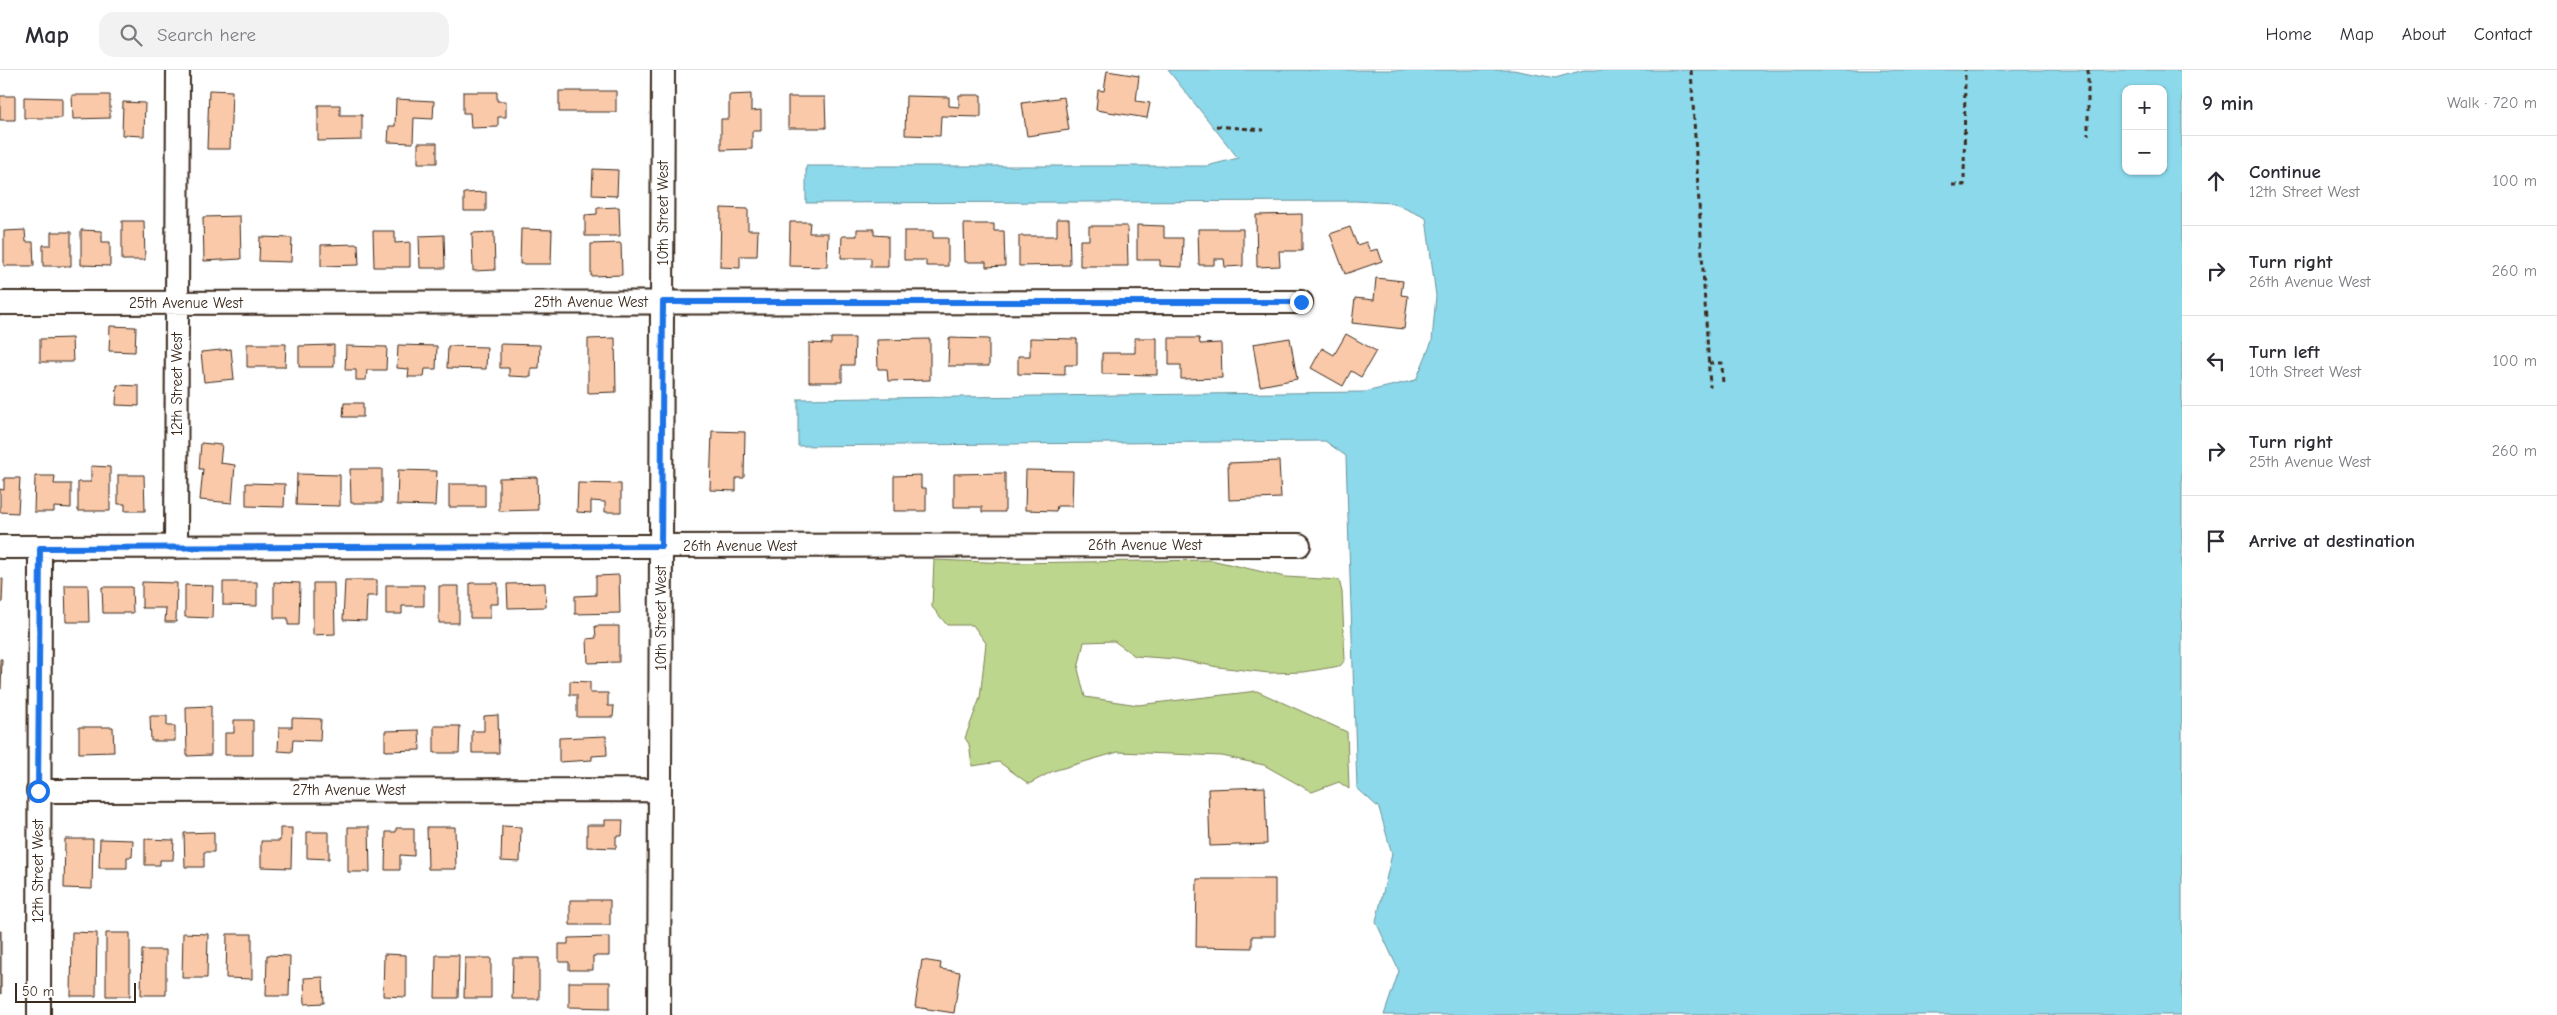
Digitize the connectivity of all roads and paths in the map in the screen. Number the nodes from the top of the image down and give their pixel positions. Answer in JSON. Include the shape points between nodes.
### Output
{"nodes":[{"id":1,"x":178,"y":70,"type":"edge"},
{"id":2,"x":664,"y":70,"type":"edge"},
{"id":3,"x":1690,"y":70,"type":"edge"},
{"id":4,"x":1965,"y":70,"type":"edge"},
{"id":5,"x":2088,"y":70,"type":"edge"},
{"id":6,"x":1216,"y":126,"type":"dead end"},
{"id":7,"x":1264,"y":130,"type":"dead end"},
{"id":8,"x":2088,"y":136,"type":"dead end"},
{"id":9,"x":1952,"y":185,"type":"dead end"},
{"id":10,"x":663,"y":302,"type":"junction"},
{"id":11,"x":1301,"y":302,"type":"dead end"},
{"id":12,"x":177,"y":303,"type":"junction"},
{"id":13,"x":0,"y":304,"type":"edge"},
{"id":14,"x":1709,"y":363,"type":"junction"},
{"id":15,"x":1723,"y":386,"type":"dead end"},
{"id":16,"x":1710,"y":387,"type":"dead end"},
{"id":17,"x":1299,"y":545,"type":"dead end"},
{"id":18,"x":661,"y":546,"type":"junction"},
{"id":19,"x":176,"y":547,"type":"junction"},
{"id":20,"x":0,"y":548,"type":"edge"},
{"id":21,"x":40,"y":548,"type":"junction"},
{"id":22,"x":660,"y":790,"type":"junction"},
{"id":23,"x":38,"y":791,"type":"junction"},
{"id":24,"x":39,"y":1015,"type":"edge"},
{"id":25,"x":658,"y":1015,"type":"edge"}],
"edges":[{"from":1,"to":12,"type":"street","name":"12th Street West"},
{"from":2,"to":10,"type":"street","name":"10th Street West"},
{"from":3,"to":14,"type":"path"},
{"from":4,"to":9,"type":"path","via":[[1964,185]]},
{"from":5,"to":8,"type":"path"},
{"from":6,"to":7,"type":"path"},
{"from":10,"to":11,"type":"street","name":"25th Avenue West"},
{"from":10,"to":12,"type":"street","name":"25th Avenue West"},
{"from":10,"to":18,"type":"street","name":"10th Street West"},
{"from":12,"to":13,"type":"street","name":"25th Avenue West"},
{"from":12,"to":19,"type":"street","name":"12th Street West"},
{"from":14,"to":15,"type":"path","via":[[1722,363]]},
{"from":14,"to":16,"type":"path"},
{"from":17,"to":18,"type":"street","name":"26th Avenue West"},
{"from":18,"to":19,"type":"street","name":"26th Avenue West"},
{"from":18,"to":22,"type":"street","name":"10th Street West"},
{"from":19,"to":21,"type":"street","name":"26th Avenue West"},
{"from":20,"to":21,"type":"street","name":"26th Avenue West"},
{"from":21,"to":23,"type":"street","name":"12th Street West"},
{"from":22,"to":23,"type":"street","name":"27th Avenue West"},
{"from":22,"to":25,"type":"street","name":"10th Street West"},
{"from":23,"to":24,"type":"street","name":"12th Street West"}]}
